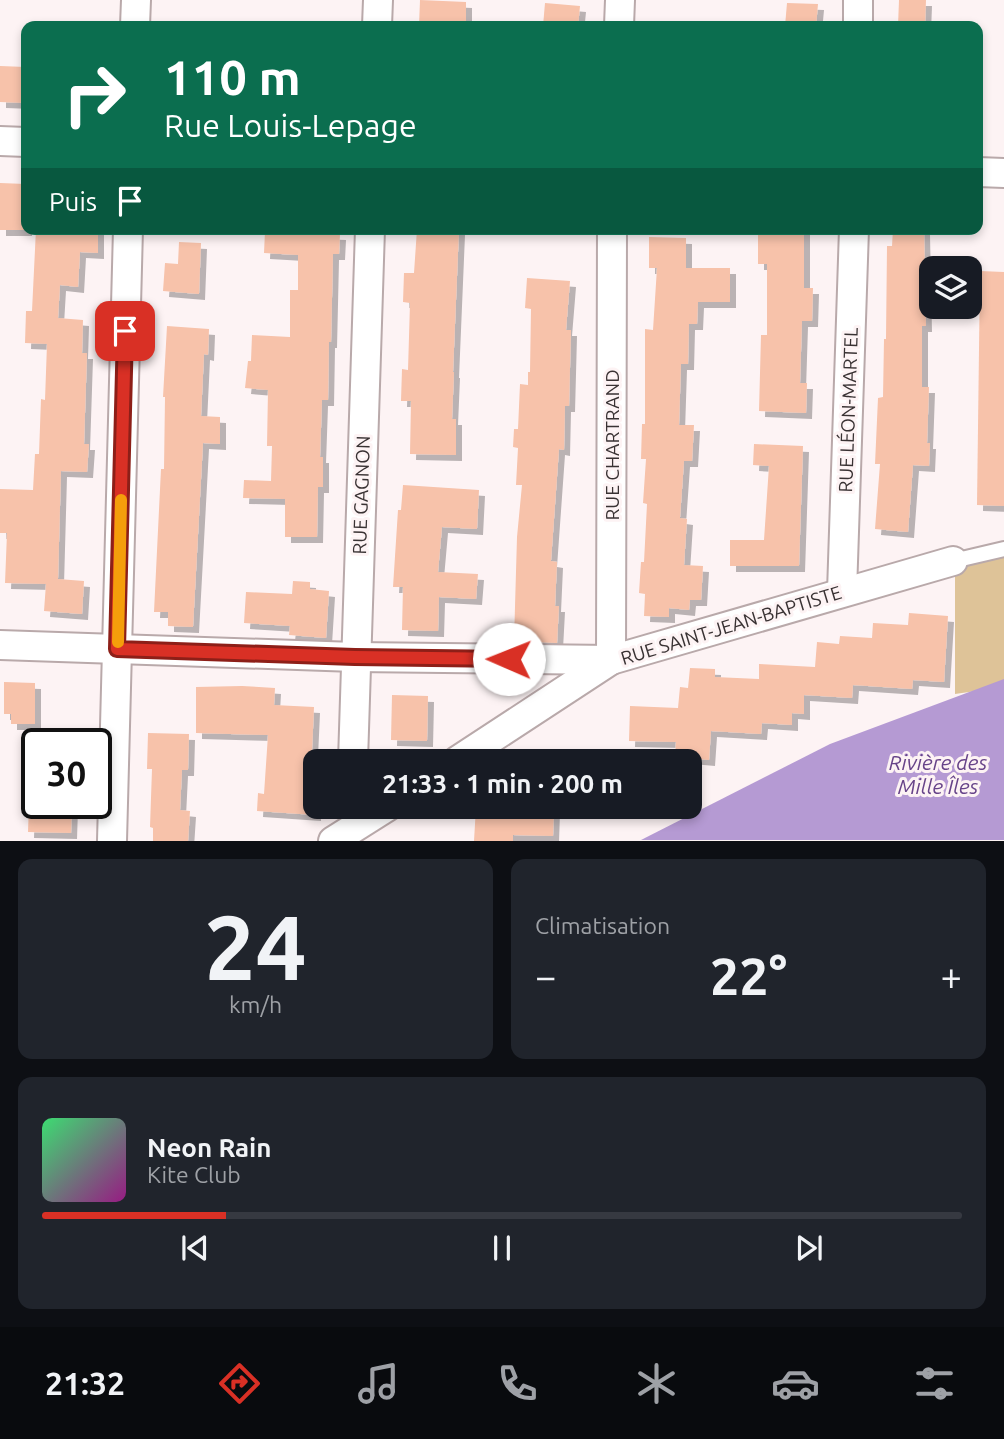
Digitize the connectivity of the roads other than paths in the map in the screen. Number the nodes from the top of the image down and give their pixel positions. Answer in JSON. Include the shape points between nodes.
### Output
{"nodes":[{"id":1,"x":136,"y":0,"type":"edge"},
{"id":2,"x":378,"y":0,"type":"edge"},
{"id":3,"x":620,"y":0,"type":"edge"},
{"id":4,"x":858,"y":0,"type":"edge"},
{"id":5,"x":135,"y":21,"type":"edge"},
{"id":6,"x":377,"y":21,"type":"edge"},
{"id":7,"x":619,"y":21,"type":"edge"},
{"id":8,"x":858,"y":21,"type":"edge"},
{"id":9,"x":0,"y":141,"type":"edge"},
{"id":10,"x":21,"y":142,"type":"edge"},
{"id":11,"x":983,"y":172,"type":"edge"},
{"id":12,"x":1004,"y":173,"type":"edge"},
{"id":13,"x":128,"y":235,"type":"edge"},
{"id":14,"x":370,"y":235,"type":"edge"},
{"id":15,"x":612,"y":235,"type":"edge"},
{"id":16,"x":853,"y":235,"type":"edge"},
{"id":17,"x":1004,"y":549,"type":"edge"},
{"id":18,"x":953,"y":561,"type":"joint"},
{"id":19,"x":842,"y":592,"type":"junction"},
{"id":20,"x":0,"y":645,"type":"edge"},
{"id":21,"x":117,"y":649,"type":"junction"},
{"id":22,"x":355,"y":657,"type":"junction"},
{"id":23,"x":611,"y":660,"type":"junction"},
{"id":24,"x":353,"y":749,"type":"edge"},
{"id":25,"x":475,"y":749,"type":"edge"},
{"id":26,"x":361,"y":819,"type":"edge"},
{"id":27,"x":344,"y":827,"type":"edge"},
{"id":28,"x":112,"y":841,"type":"edge"}],
"edges":[{"from":1,"to":5,"type":"street"},
{"from":2,"to":6,"type":"street"},
{"from":3,"to":7,"type":"street"},
{"from":4,"to":8,"type":"street"},
{"from":9,"to":10,"type":"street"},
{"from":11,"to":12,"type":"street"},
{"from":13,"to":21,"type":"street"},
{"from":14,"to":22,"type":"street","name":"RUE GAGNON"},
{"from":15,"to":23,"type":"street","name":"RUE CHARTRAND"},
{"from":16,"to":19,"type":"street","name":"RUE LÉON-MARTEL"},
{"from":17,"to":18,"type":"lane"},
{"from":18,"to":19,"type":"street","name":"RUE SAINT-JEAN-BAPTISTE"},
{"from":19,"to":23,"type":"street","name":"RUE SAINT-JEAN-BAPTISTE"},
{"from":20,"to":21,"type":"street","name":"RUE SAINT-JEAN-BAPTISTE"},
{"from":21,"to":22,"type":"street","name":"RUE SAINT-JEAN-BAPTISTE"},
{"from":21,"to":28,"type":"street"},
{"from":22,"to":23,"type":"street","name":"RUE SAINT-JEAN-BAPTISTE"},
{"from":22,"to":24,"type":"street","name":"RUE GAGNON"},
{"from":23,"to":25,"type":"street"},
{"from":26,"to":27,"type":"street"}]}
